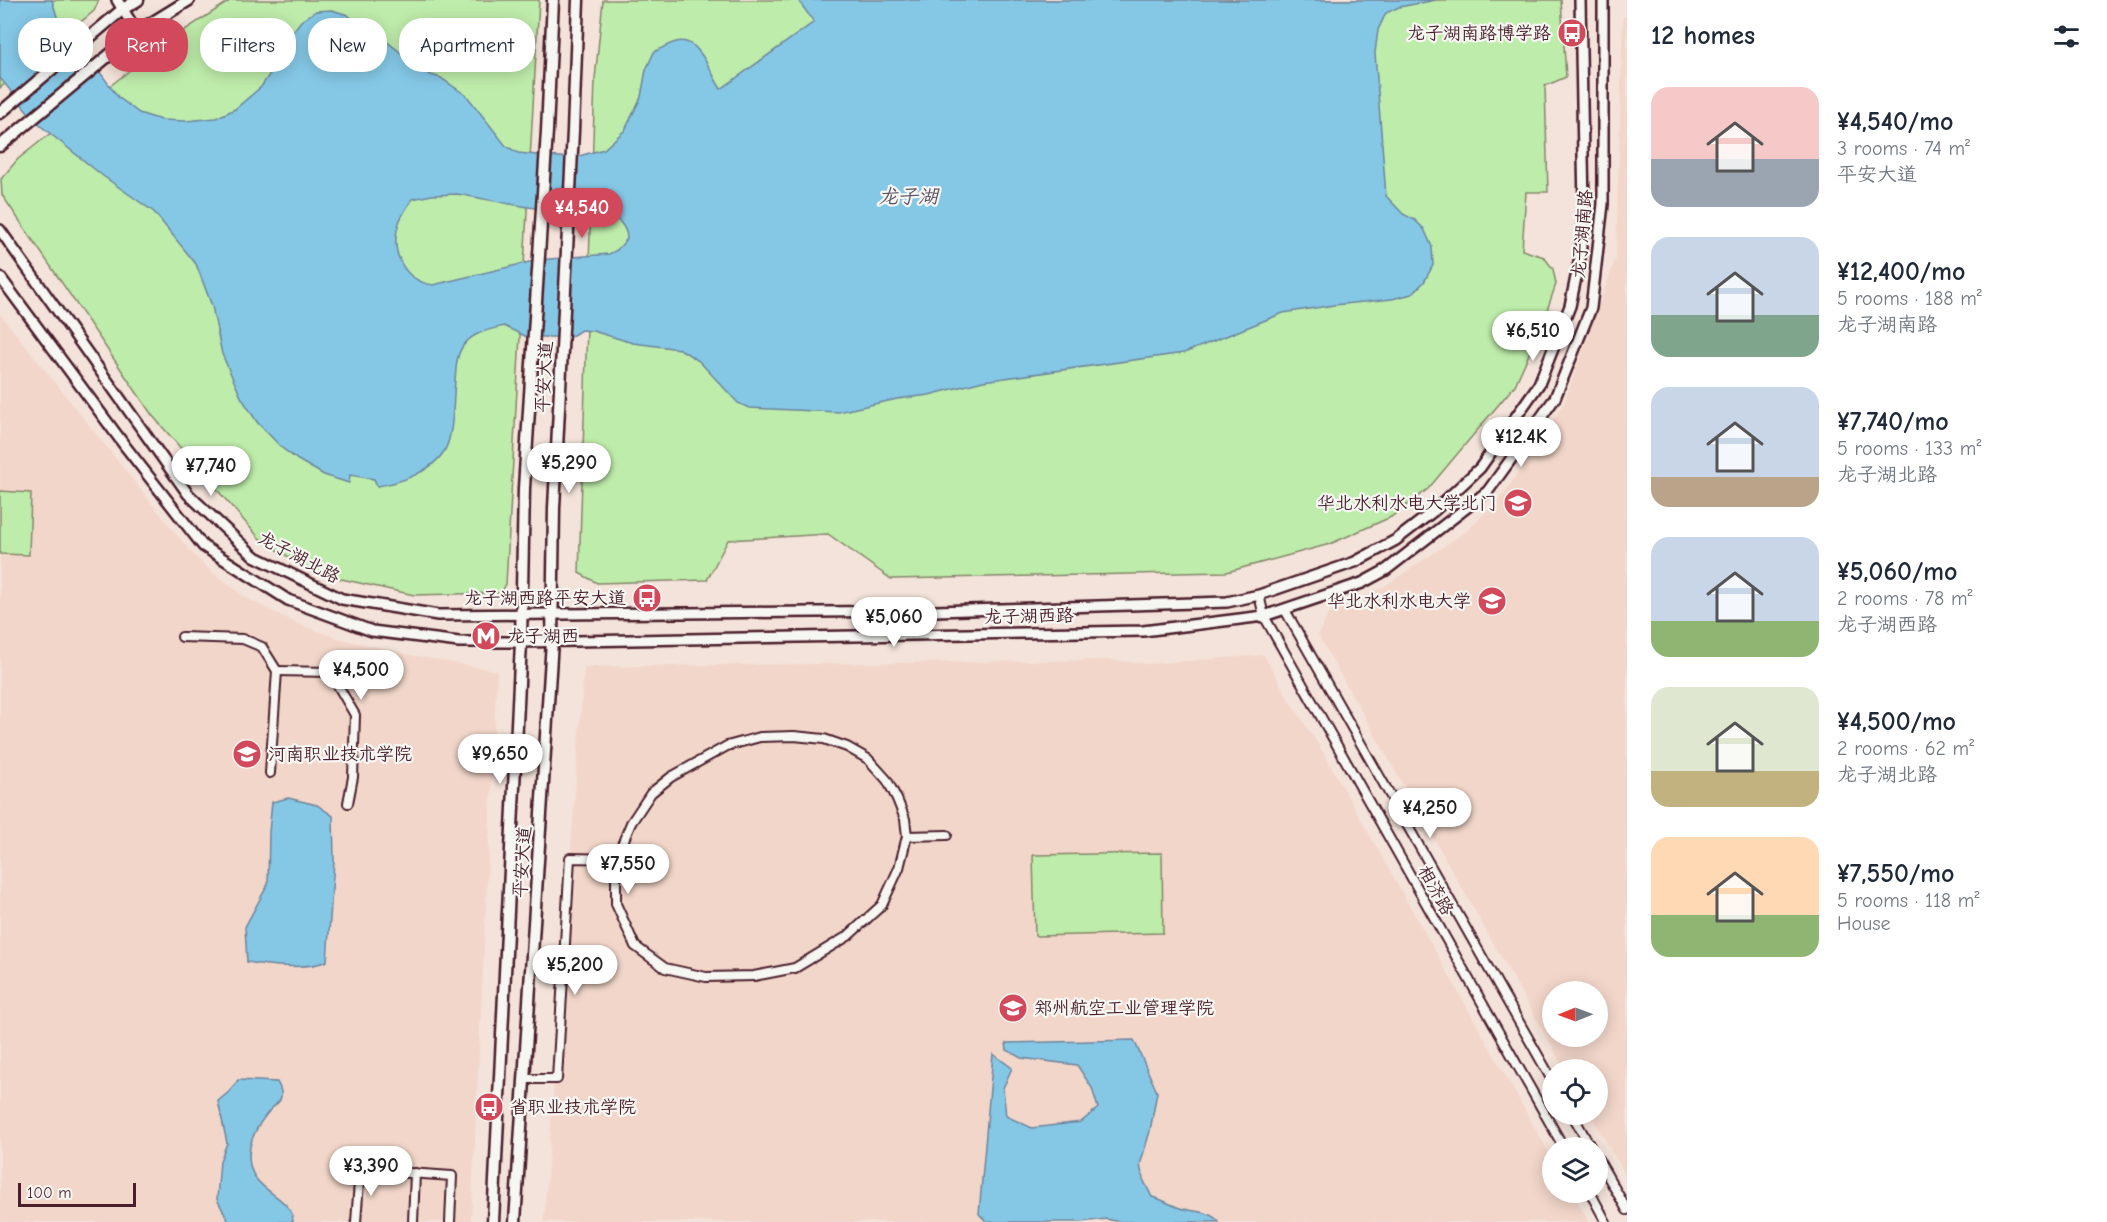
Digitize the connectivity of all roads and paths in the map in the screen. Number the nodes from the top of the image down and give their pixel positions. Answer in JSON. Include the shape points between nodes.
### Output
{"nodes":[{"id":1,"x":138,"y":0,"type":"edge"},
{"id":2,"x":189,"y":0,"type":"edge"},
{"id":3,"x":553,"y":0,"type":"edge"},
{"id":4,"x":578,"y":0,"type":"edge"},
{"id":5,"x":1580,"y":0,"type":"edge"},
{"id":6,"x":1603,"y":0,"type":"edge"},
{"id":7,"x":120,"y":4,"type":"edge"},
{"id":8,"x":128,"y":18,"type":"edge"},
{"id":9,"x":160,"y":18,"type":"edge"},
{"id":10,"x":105,"y":58,"type":"edge"},
{"id":11,"x":2,"y":112,"type":"edge"},
{"id":12,"x":0,"y":146,"type":"edge"},
{"id":13,"x":0,"y":230,"type":"edge"},
{"id":14,"x":0,"y":277,"type":"edge"},
{"id":15,"x":1259,"y":595,"type":"junction"},
{"id":16,"x":1285,"y":610,"type":"junction"},
{"id":17,"x":521,"y":614,"type":"junction"},
{"id":18,"x":553,"y":615,"type":"junction"},
{"id":19,"x":1264,"y":616,"type":"junction"},
{"id":20,"x":182,"y":637,"type":"dead end"},
{"id":21,"x":552,"y":641,"type":"junction"},
{"id":22,"x":520,"y":642,"type":"junction"},
{"id":23,"x":277,"y":671,"type":"junction"},
{"id":24,"x":270,"y":773,"type":"dead end"},
{"id":25,"x":348,"y":803,"type":"dead end"},
{"id":26,"x":947,"y":835,"type":"dead end"},
{"id":27,"x":907,"y":836,"type":"junction"},
{"id":28,"x":616,"y":860,"type":"junction"},
{"id":29,"x":1542,"y":1062,"type":"edge"},
{"id":30,"x":524,"y":1079,"type":"junction"},
{"id":31,"x":1558,"y":1137,"type":"edge"},
{"id":32,"x":337,"y":1168,"type":"dead end"},
{"id":33,"x":360,"y":1169,"type":"junction"},
{"id":34,"x":415,"y":1173,"type":"junction"},
{"id":35,"x":1608,"y":1177,"type":"edge"},
{"id":36,"x":1596,"y":1203,"type":"edge"},
{"id":37,"x":1627,"y":1210,"type":"edge"},
{"id":38,"x":356,"y":1222,"type":"edge"},
{"id":39,"x":413,"y":1222,"type":"edge"},
{"id":40,"x":450,"y":1222,"type":"edge"},
{"id":41,"x":493,"y":1222,"type":"edge"},
{"id":42,"x":515,"y":1222,"type":"edge"},
{"id":43,"x":1606,"y":1222,"type":"edge"}],
"edges":[{"from":1,"to":7,"type":"main road"},
{"from":2,"to":9,"type":"main road"},
{"from":3,"to":17,"type":"main road","name":"平安大道","via":[[524,488]]},
{"from":4,"to":18,"type":"main road","name":"平安大道","via":[[554,508]]},
{"from":5,"to":15,"type":"street","name":"龙子湖南路","via":[[1584,207],[1580,258],[1570,306],[1539,384],[1480,468],[1396,540],[1355,562]]},
{"from":6,"to":16,"type":"street","name":"龙子湖南路","via":[[1603,204],[1598,257],[1591,308],[1555,398],[1488,491],[1386,570],[1362,583]]},
{"from":7,"to":8,"type":"street"},
{"from":7,"to":11,"type":"main road","via":[[92,34]]},
{"from":10,"to":12,"type":"main road"},
{"from":13,"to":17,"type":"street","name":"龙子湖北路","via":[[188,494],[254,556],[342,599],[438,615]]},
{"from":14,"to":22,"type":"street","via":[[204,546],[288,600],[372,631],[459,642]]},
{"from":15,"to":18,"type":"street","name":"龙子湖西路","via":[[1227,602],[947,610]]},
{"from":15,"to":19,"type":"street","name":"相济路"},
{"from":16,"to":19,"type":"street","name":"龙子湖西路"},
{"from":16,"to":29,"type":"street","name":"相济路"},
{"from":17,"to":18,"type":"street","name":"龙子湖西路"},
{"from":17,"to":22,"type":"main road","name":"平安大道"},
{"from":18,"to":21,"type":"main road","name":"平安大道"},
{"from":19,"to":21,"type":"street","name":"龙子湖西路","via":[[1143,631]]},
{"from":19,"to":31,"type":"street","name":"相济路"},
{"from":20,"to":23,"type":"street","via":[[243,639],[262,647]]},
{"from":21,"to":22,"type":"street","name":"龙子湖西路"},
{"from":21,"to":30,"type":"main road","name":"平安大道"},
{"from":22,"to":41,"type":"main road","name":"平安大道"},
{"from":23,"to":24,"type":"street"},
{"from":23,"to":25,"type":"street","via":[[330,672],[355,715]]},
{"from":26,"to":27,"type":"street"},
{"from":27,"to":28,"type":"street","via":[[897,799],[887,780],[868,759],[824,739],[760,737],[727,746],[671,777],[651,793],[631,823]]},
{"from":27,"to":28,"type":"street","via":[[899,868],[882,905],[848,936],[795,968],[754,976],[706,977],[665,968],[634,946],[616,904]]},
{"from":28,"to":30,"type":"street","via":[[570,858],[557,1079]]},
{"from":30,"to":42,"type":"main road","name":"平安大道"},
{"from":32,"to":33,"type":"street"},
{"from":33,"to":34,"type":"street"},
{"from":33,"to":38,"type":"street"},
{"from":34,"to":39,"type":"street"},
{"from":34,"to":40,"type":"street","via":[[452,1176]]},
{"from":35,"to":37,"type":"street"},
{"from":36,"to":43,"type":"street"}]}
